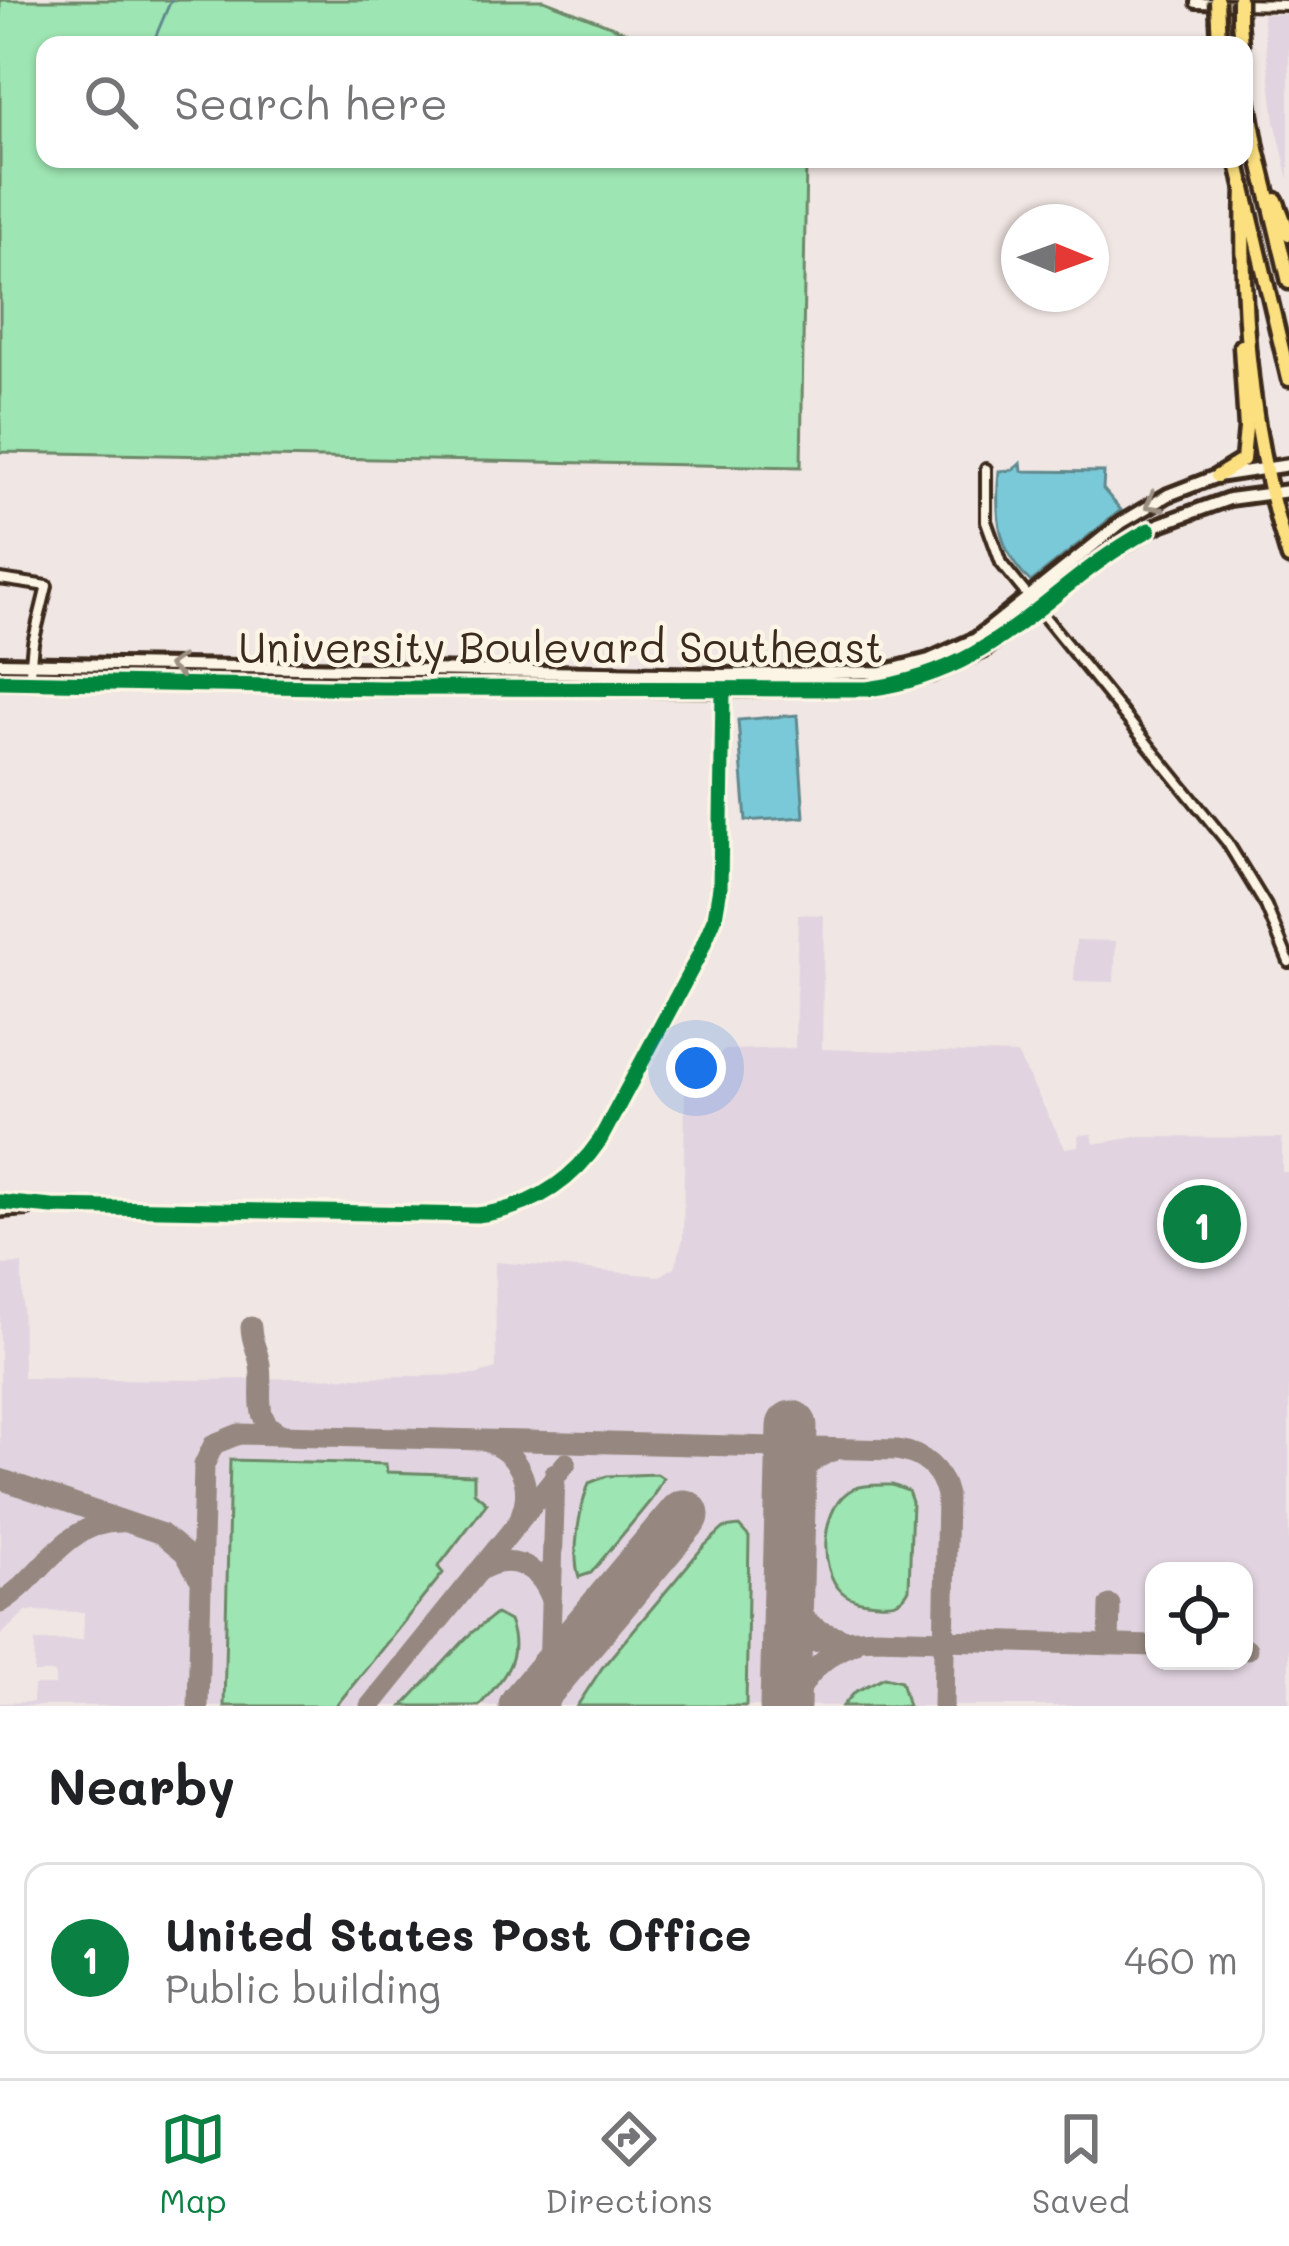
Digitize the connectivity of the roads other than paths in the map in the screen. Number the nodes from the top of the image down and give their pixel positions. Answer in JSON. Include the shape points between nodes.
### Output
{"nodes":[{"id":1,"x":1217,"y":0,"type":"edge"},
{"id":2,"x":1239,"y":0,"type":"edge"},
{"id":3,"x":1196,"y":4,"type":"dead end"},
{"id":4,"x":1289,"y":5,"type":"edge"},
{"id":5,"x":1219,"y":36,"type":"edge"},
{"id":6,"x":1240,"y":36,"type":"edge"},
{"id":7,"x":1253,"y":131,"type":"edge"},
{"id":8,"x":1256,"y":149,"type":"junction"},
{"id":9,"x":1240,"y":168,"type":"edge"},
{"id":10,"x":1244,"y":185,"type":"junction"},
{"id":11,"x":1289,"y":234,"type":"edge"},
{"id":12,"x":1289,"y":282,"type":"edge"},
{"id":13,"x":1243,"y":291,"type":"junction"},
{"id":14,"x":1289,"y":379,"type":"edge"},
{"id":15,"x":1289,"y":466,"type":"edge"},
{"id":16,"x":1264,"y":467,"type":"junction"},
{"id":17,"x":986,"y":469,"type":"dead end"},
{"id":18,"x":1217,"y":476,"type":"junction"},
{"id":19,"x":1289,"y":490,"type":"edge"},
{"id":20,"x":1268,"y":493,"type":"junction"},
{"id":21,"x":1289,"y":558,"type":"edge"},
{"id":22,"x":0,"y":579,"type":"edge"},
{"id":23,"x":1029,"y":599,"type":"junction"},
{"id":24,"x":1038,"y":611,"type":"junction"},
{"id":25,"x":0,"y":663,"type":"edge"},
{"id":26,"x":30,"y":664,"type":"junction"},
{"id":27,"x":723,"y":675,"type":"junction"},
{"id":28,"x":0,"y":681,"type":"edge"},
{"id":29,"x":29,"y":682,"type":"junction"},
{"id":30,"x":723,"y":690,"type":"junction"},
{"id":31,"x":1289,"y":962,"type":"edge"},
{"id":32,"x":0,"y":1202,"type":"edge"},
{"id":33,"x":52,"y":1207,"type":"junction"},
{"id":34,"x":0,"y":1211,"type":"edge"}],
"edges":[{"from":1,"to":5,"type":"main road","bridge":true},
{"from":2,"to":6,"type":"main road","bridge":true},
{"from":3,"to":4,"type":"street"},
{"from":7,"to":8,"type":"main road"},
{"from":8,"to":11,"type":"main road"},
{"from":8,"to":12,"type":"main road"},
{"from":9,"to":10,"type":"main road"},
{"from":10,"to":13,"type":"main road"},
{"from":10,"to":14,"type":"main road"},
{"from":13,"to":16,"type":"main road"},
{"from":13,"to":18,"type":"main road","via":[[1245,448],[1238,465]]},
{"from":15,"to":16,"type":"main road","name":"University Boulevard Southeast"},
{"from":16,"to":18,"type":"main road","name":"University Boulevard Southeast"},
{"from":16,"to":20,"type":"main road"},
{"from":17,"to":23,"type":"street","via":[[991,542]]},
{"from":18,"to":23,"type":"main road","name":"University Boulevard Southeast","one_way":true,"via":[[1136,513]]},
{"from":19,"to":20,"type":"main road","name":"University Boulevard Southeast"},
{"from":20,"to":21,"type":"main road"},
{"from":20,"to":24,"type":"main road","name":"University Boulevard Southeast","via":[[1160,524]]},
{"from":22,"to":26,"type":"street","via":[[47,586]]},
{"from":23,"to":24,"type":"street"},
{"from":23,"to":27,"type":"main road","name":"University Boulevard Southeast","via":[[960,647],[898,669]]},
{"from":24,"to":30,"type":"main road","name":"University Boulevard Southeast","via":[[983,651],[901,683]]},
{"from":24,"to":31,"type":"street","via":[[1227,842]]},
{"from":25,"to":26,"type":"main road","name":"University Boulevard Southeast"},
{"from":27,"to":26,"type":"main road","name":"University Boulevard Southeast","one_way":true},
{"from":26,"to":29,"type":"street"},
{"from":27,"to":30,"type":"main road"},
{"from":28,"to":29,"type":"main road","name":"University Boulevard Southeast"},
{"from":29,"to":30,"type":"main road","name":"University Boulevard Southeast"},
{"from":30,"to":33,"type":"street","via":[[715,916],[600,1140],[569,1177],[518,1206],[476,1215]]},
{"from":32,"to":33,"type":"street"},
{"from":33,"to":34,"type":"street"}]}
